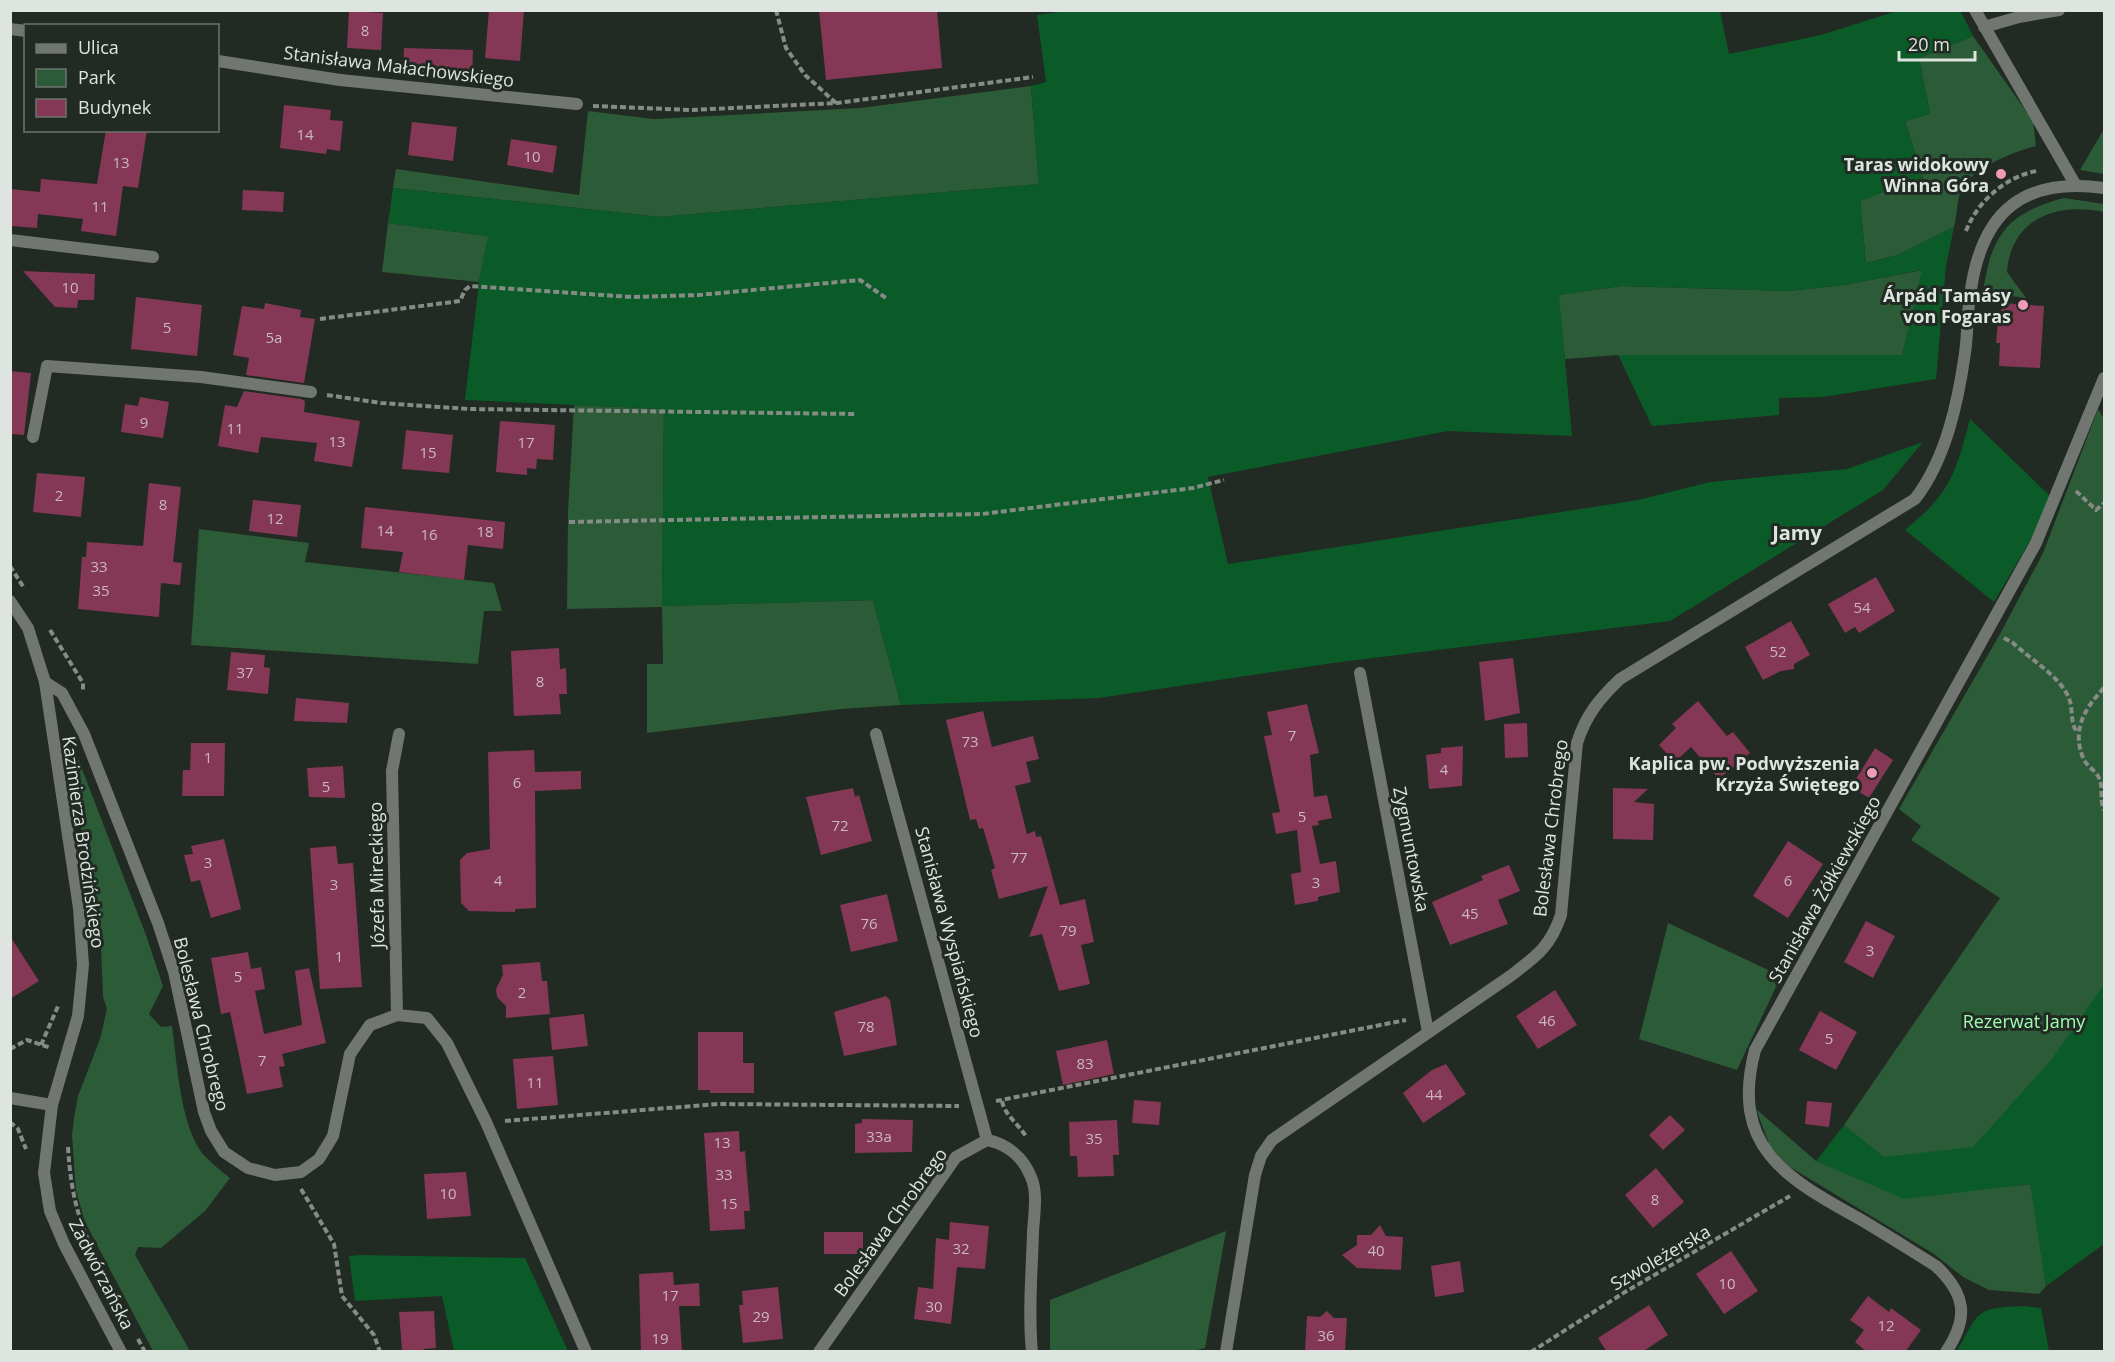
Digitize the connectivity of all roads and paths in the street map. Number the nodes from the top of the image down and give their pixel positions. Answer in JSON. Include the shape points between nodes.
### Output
{"nodes":[{"id":1,"x":776,"y":10,"type":"edge"},
{"id":2,"x":1976,"y":10,"type":"edge"},
{"id":3,"x":2059,"y":10,"type":"edge"},
{"id":4,"x":1984,"y":27,"type":"junction"},
{"id":5,"x":219,"y":61,"type":"edge"},
{"id":6,"x":1033,"y":77,"type":"dead end"},
{"id":7,"x":577,"y":104,"type":"joint"},
{"id":8,"x":837,"y":104,"type":"junction"},
{"id":9,"x":2075,"y":184,"type":"junction"},
{"id":10,"x":2104,"y":188,"type":"edge"},
{"id":11,"x":10,"y":240,"type":"edge"},
{"id":12,"x":153,"y":257,"type":"dead end"},
{"id":13,"x":886,"y":298,"type":"dead end"},
{"id":14,"x":320,"y":319,"type":"dead end"},
{"id":15,"x":2104,"y":378,"type":"edge"},
{"id":16,"x":311,"y":392,"type":"joint"},
{"id":17,"x":855,"y":414,"type":"dead end"},
{"id":18,"x":33,"y":437,"type":"dead end"},
{"id":19,"x":2063,"y":477,"type":"junction"},
{"id":20,"x":1224,"y":480,"type":"dead end"},
{"id":21,"x":2104,"y":502,"type":"edge"},
{"id":22,"x":569,"y":522,"type":"dead end"},
{"id":23,"x":10,"y":566,"type":"edge"},
{"id":24,"x":29,"y":595,"type":"dead end"},
{"id":25,"x":10,"y":601,"type":"edge"},
{"id":26,"x":47,"y":624,"type":"dead end"},
{"id":27,"x":1988,"y":629,"type":"junction"},
{"id":28,"x":1360,"y":673,"type":"dead end"},
{"id":29,"x":45,"y":682,"type":"junction"},
{"id":30,"x":2104,"y":688,"type":"edge"},
{"id":31,"x":83,"y":697,"type":"dead end"},
{"id":32,"x":2077,"y":732,"type":"junction"},
{"id":33,"x":399,"y":734,"type":"dead end"},
{"id":34,"x":876,"y":734,"type":"dead end"},
{"id":35,"x":2104,"y":810,"type":"edge"},
{"id":36,"x":60,"y":1002,"type":"dead end"},
{"id":37,"x":397,"y":1016,"type":"junction"},
{"id":38,"x":1410,"y":1025,"type":"dead end"},
{"id":39,"x":1428,"y":1032,"type":"junction"},
{"id":40,"x":41,"y":1045,"type":"dead end"},
{"id":41,"x":10,"y":1098,"type":"edge"},
{"id":42,"x":1002,"y":1101,"type":"dead end"},
{"id":43,"x":978,"y":1103,"type":"junction"},
{"id":44,"x":52,"y":1105,"type":"junction"},
{"id":45,"x":486,"y":1122,"type":"junction"},
{"id":46,"x":987,"y":1140,"type":"junction"},
{"id":47,"x":67,"y":1145,"type":"dead end"},
{"id":48,"x":291,"y":1173,"type":"junction"},
{"id":49,"x":1801,"y":1186,"type":"junction"},
{"id":50,"x":106,"y":1279,"type":"dead end"},
{"id":51,"x":134,"y":1331,"type":"dead end"},
{"id":52,"x":121,"y":1352,"type":"edge"},
{"id":53,"x":145,"y":1352,"type":"edge"},
{"id":54,"x":380,"y":1352,"type":"edge"},
{"id":55,"x":586,"y":1352,"type":"edge"},
{"id":56,"x":819,"y":1352,"type":"edge"},
{"id":57,"x":1032,"y":1352,"type":"edge"},
{"id":58,"x":1226,"y":1352,"type":"edge"},
{"id":59,"x":1531,"y":1352,"type":"edge"},
{"id":60,"x":1946,"y":1352,"type":"edge"}],
"edges":[{"from":1,"to":8,"type":"path","via":[[786,48],[805,75]]},
{"from":2,"to":4,"type":"street"},
{"from":3,"to":4,"type":"street"},
{"from":4,"to":9,"type":"street"},
{"from":5,"to":7,"type":"street","name":"Stanisława Małachowskiego","via":[[340,80]]},
{"from":6,"to":8,"type":"path"},
{"from":7,"to":8,"type":"path","via":[[691,110]]},
{"from":9,"to":10,"type":"street","name":"Bolesława Chrobrego"},
{"from":9,"to":39,"type":"street","name":"Bolesława Chrobrego","via":[[2040,190],[2011,205],[1997,218],[1983,241],[1971,288],[1965,354],[1953,415],[1930,480],[1915,499],[1620,680],[1596,702],[1576,743],[1561,915],[1555,934],[1545,949]]},
{"from":11,"to":12,"type":"street"},
{"from":13,"to":14,"type":"path","via":[[860,280],[632,297],[470,286],[460,301]]},
{"from":15,"to":19,"type":"street","name":"Stanisława Żółkiewskiego"},
{"from":16,"to":17,"type":"path","via":[[381,403],[469,409]]},
{"from":16,"to":18,"type":"street","via":[[201,377],[47,366]]},
{"from":19,"to":21,"type":"path","via":[[2096,510]]},
{"from":19,"to":27,"type":"street","name":"Stanisława Żółkiewskiego","via":[[2036,543]]},
{"from":20,"to":22,"type":"path","via":[[1193,488],[982,514]]},
{"from":23,"to":24,"type":"path"},
{"from":25,"to":29,"type":"street","name":"Kazimierza Brodzińskiego","via":[[27,628]]},
{"from":26,"to":31,"type":"path","via":[[83,683]]},
{"from":27,"to":32,"type":"path","via":[[2013,643],[2061,686],[2068,696]]},
{"from":27,"to":49,"type":"street","name":"Stanisława Żółkiewskiego","via":[[1755,1050],[1749,1076],[1749,1105],[1758,1137],[1780,1168]]},
{"from":28,"to":39,"type":"street","name":"Zygmuntowska"},
{"from":29,"to":44,"type":"street","name":"Kazimierza Brodzińskiego","via":[[79,908],[83,964],[78,1016]]},
{"from":29,"to":48,"type":"street","name":"Bolesława Chrobrego","via":[[62,693],[84,734],[158,923],[174,972],[211,1131],[224,1152],[248,1168],[275,1175]]},
{"from":30,"to":32,"type":"path"},
{"from":32,"to":35,"type":"path","via":[[2085,761],[2100,780]]},
{"from":33,"to":37,"type":"street","name":"Józefa Mireckiego","via":[[392,771]]},
{"from":34,"to":43,"type":"street","name":"Stanisława Wyspiańskiego"},
{"from":36,"to":40,"type":"path"},
{"from":37,"to":45,"type":"street","via":[[427,1018],[447,1043]]},
{"from":37,"to":48,"type":"street","via":[[370,1025],[350,1054],[333,1136],[319,1158],[301,1172]]},
{"from":38,"to":42,"type":"path","via":[[1406,1020]]},
{"from":39,"to":58,"type":"street","name":"Bolesława Chrobrego","via":[[1272,1140],[1261,1156]]},
{"from":41,"to":44,"type":"street"},
{"from":43,"to":45,"type":"path","via":[[965,1107],[718,1104]]},
{"from":43,"to":46,"type":"street","name":"Stanisława Wyspiańskiego"},
{"from":44,"to":52,"type":"street","name":"Zadwórzańska","via":[[44,1173],[50,1211]]},
{"from":45,"to":55,"type":"street"},
{"from":46,"to":56,"type":"street","name":"Bolesława Chrobrego","via":[[956,1157]]},
{"from":46,"to":57,"type":"street","via":[[1013,1151],[1033,1179],[1029,1328]]},
{"from":47,"to":50,"type":"path","via":[[70,1186],[81,1227]]},
{"from":48,"to":54,"type":"path","via":[[334,1244],[342,1296],[374,1335]]},
{"from":49,"to":59,"type":"path","name":"Szwoleżerska","via":[[1785,1201],[1625,1292]]},
{"from":49,"to":60,"type":"street","name":"Stanisława Żółkiewskiego","via":[[1936,1266],[1950,1279],[1959,1296],[1962,1318],[1958,1334]]},
{"from":51,"to":53,"type":"path"}]}
